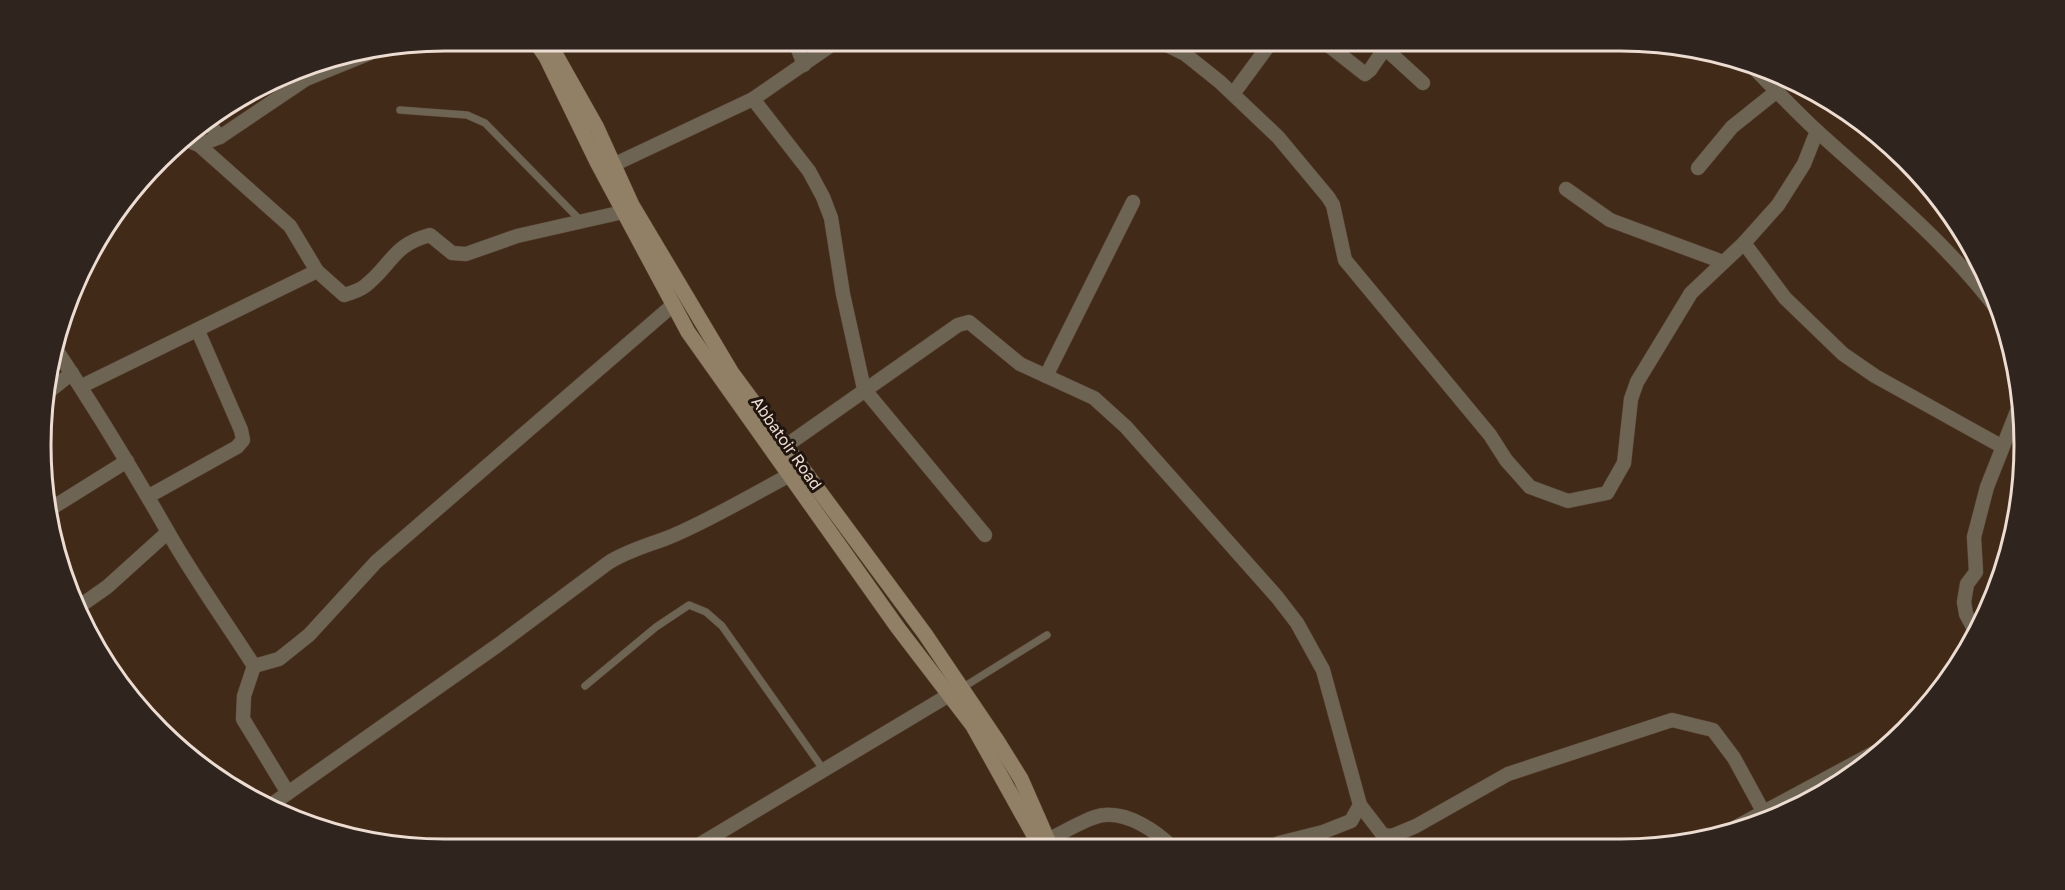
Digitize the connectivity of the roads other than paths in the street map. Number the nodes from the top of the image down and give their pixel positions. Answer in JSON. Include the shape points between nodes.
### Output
{"nodes":[{"id":1,"x":542,"y":51,"type":"edge"},
{"id":2,"x":554,"y":51,"type":"edge"},
{"id":3,"x":799,"y":51,"type":"edge"},
{"id":4,"x":822,"y":51,"type":"edge"},
{"id":5,"x":1180,"y":51,"type":"edge"},
{"id":6,"x":1264,"y":51,"type":"edge"},
{"id":7,"x":1337,"y":51,"type":"edge"},
{"id":8,"x":1383,"y":51,"type":"edge"},
{"id":9,"x":1388,"y":51,"type":"edge"},
{"id":10,"x":343,"y":64,"type":"edge"},
{"id":11,"x":804,"y":65,"type":"junction"},
{"id":12,"x":1763,"y":78,"type":"edge"},
{"id":13,"x":1423,"y":83,"type":"dead end"},
{"id":14,"x":1776,"y":91,"type":"junction"},
{"id":15,"x":1233,"y":94,"type":"junction"},
{"id":16,"x":753,"y":99,"type":"junction"},
{"id":17,"x":400,"y":110,"type":"dead end"},
{"id":18,"x":212,"y":127,"type":"edge"},
{"id":19,"x":1817,"y":131,"type":"junction"},
{"id":20,"x":220,"y":137,"type":"junction"},
{"id":21,"x":193,"y":142,"type":"edge"},
{"id":22,"x":199,"y":145,"type":"junction"},
{"id":23,"x":613,"y":165,"type":"junction"},
{"id":24,"x":1698,"y":168,"type":"dead end"},
{"id":25,"x":1566,"y":189,"type":"dead end"},
{"id":26,"x":1133,"y":202,"type":"dead end"},
{"id":27,"x":623,"y":212,"type":"junction"},
{"id":28,"x":581,"y":221,"type":"junction"},
{"id":29,"x":1744,"y":243,"type":"junction"},
{"id":30,"x":1723,"y":262,"type":"junction"},
{"id":31,"x":317,"y":271,"type":"junction"},
{"id":32,"x":1980,"y":285,"type":"edge"},
{"id":33,"x":673,"y":305,"type":"junction"},
{"id":34,"x":198,"y":331,"type":"junction"},
{"id":35,"x":61,"y":357,"type":"edge"},
{"id":36,"x":72,"y":374,"type":"junction"},
{"id":37,"x":1046,"y":376,"type":"junction"},
{"id":38,"x":82,"y":386,"type":"junction"},
{"id":39,"x":55,"y":387,"type":"edge"},
{"id":40,"x":864,"y":389,"type":"junction"},
{"id":41,"x":2013,"y":419,"type":"edge"},
{"id":42,"x":787,"y":445,"type":"junction"},
{"id":43,"x":2001,"y":446,"type":"junction"},
{"id":44,"x":127,"y":460,"type":"junction"},
{"id":45,"x":788,"y":476,"type":"junction"},
{"id":46,"x":149,"y":496,"type":"junction"},
{"id":47,"x":56,"y":505,"type":"edge"},
{"id":48,"x":168,"y":532,"type":"junction"},
{"id":49,"x":985,"y":535,"type":"dead end"},
{"id":50,"x":84,"y":603,"type":"edge"},
{"id":51,"x":1971,"y":623,"type":"edge"},
{"id":52,"x":1047,"y":635,"type":"dead end"},
{"id":53,"x":254,"y":666,"type":"junction"},
{"id":54,"x":585,"y":686,"type":"dead end"},
{"id":55,"x":956,"y":692,"type":"junction"},
{"id":56,"x":823,"y":769,"type":"junction"},
{"id":57,"x":1845,"y":769,"type":"edge"},
{"id":58,"x":288,"y":793,"type":"junction"},
{"id":59,"x":277,"y":801,"type":"edge"},
{"id":60,"x":1360,"y":805,"type":"junction"},
{"id":61,"x":1774,"y":808,"type":"edge"},
{"id":62,"x":1763,"y":812,"type":"edge"},
{"id":63,"x":708,"y":839,"type":"edge"},
{"id":64,"x":1045,"y":839,"type":"edge"},
{"id":65,"x":1058,"y":839,"type":"edge"},
{"id":66,"x":1161,"y":839,"type":"edge"},
{"id":67,"x":1295,"y":839,"type":"edge"}],
"edges":[{"from":1,"to":27,"type":"street","name":"Abbatoir Road"},
{"from":2,"to":23,"type":"street","name":"Abbatoir Road"},
{"from":3,"to":11,"type":"street"},
{"from":4,"to":11,"type":"street"},
{"from":5,"to":15,"type":"street"},
{"from":6,"to":15,"type":"street"},
{"from":7,"to":8,"type":"street","via":[[1365,74]]},
{"from":9,"to":13,"type":"street"},
{"from":10,"to":20,"type":"street","via":[[306,79]]},
{"from":11,"to":16,"type":"street"},
{"from":12,"to":14,"type":"street"},
{"from":14,"to":19,"type":"street"},
{"from":14,"to":24,"type":"street","via":[[1732,128]]},
{"from":15,"to":30,"type":"street","via":[[1278,137],[1328,197],[1345,260],[1490,435],[1506,460],[1530,487],[1568,501],[1607,493],[1624,463],[1631,399],[1637,382],[1691,293]]},
{"from":16,"to":23,"type":"street"},
{"from":16,"to":40,"type":"street","via":[[809,171],[823,197],[831,218]]},
{"from":17,"to":28,"type":"lane","via":[[467,115],[485,123]]},
{"from":18,"to":20,"type":"street"},
{"from":19,"to":29,"type":"street","via":[[1804,164],[1778,205]]},
{"from":19,"to":32,"type":"street","via":[[1892,197]]},
{"from":20,"to":22,"type":"street"},
{"from":21,"to":22,"type":"street"},
{"from":22,"to":31,"type":"street","via":[[290,226]]},
{"from":23,"to":42,"type":"street","name":"Abbatoir Road","via":[[670,272],[732,373]]},
{"from":25,"to":30,"type":"street","via":[[1616,223]]},
{"from":26,"to":37,"type":"street"},
{"from":27,"to":28,"type":"street"},
{"from":27,"to":33,"type":"street","name":"Abbatoir Road"},
{"from":28,"to":31,"type":"street","via":[[517,236],[466,254],[452,253],[430,235],[411,240],[365,287],[344,295]]},
{"from":29,"to":30,"type":"street"},
{"from":29,"to":43,"type":"street","via":[[1785,298],[1843,354]]},
{"from":31,"to":34,"type":"street"},
{"from":33,"to":45,"type":"street","name":"Abbatoir Road"},
{"from":33,"to":53,"type":"street","via":[[376,562],[309,635],[279,659]]},
{"from":34,"to":38,"type":"street"},
{"from":34,"to":46,"type":"street","via":[[243,440]]},
{"from":35,"to":36,"type":"street"},
{"from":36,"to":38,"type":"street"},
{"from":36,"to":39,"type":"street"},
{"from":37,"to":40,"type":"street","via":[[1020,364],[969,322],[958,325]]},
{"from":37,"to":60,"type":"street","via":[[1094,398],[1126,427],[1284,605],[1323,670]]},
{"from":38,"to":44,"type":"street"},
{"from":40,"to":42,"type":"street"},
{"from":40,"to":49,"type":"street"},
{"from":41,"to":43,"type":"street"},
{"from":42,"to":55,"type":"street","name":"Abbatoir Road"},
{"from":43,"to":51,"type":"street","via":[[1974,537],[1976,572],[1967,584],[1964,602]]},
{"from":44,"to":46,"type":"street"},
{"from":44,"to":47,"type":"street"},
{"from":45,"to":55,"type":"street","name":"Abbatoir Road"},
{"from":45,"to":58,"type":"street","via":[[672,536],[626,551],[608,562]]},
{"from":46,"to":48,"type":"street"},
{"from":48,"to":50,"type":"street"},
{"from":48,"to":53,"type":"street"},
{"from":52,"to":55,"type":"lane"},
{"from":53,"to":58,"type":"street","via":[[244,696],[243,719]]},
{"from":54,"to":56,"type":"lane","via":[[689,605],[706,612],[722,626]]},
{"from":55,"to":56,"type":"street"},
{"from":55,"to":64,"type":"street","name":"Abbatoir Road","via":[[1021,779]]},
{"from":56,"to":63,"type":"street"},
{"from":57,"to":61,"type":"street"},
{"from":58,"to":59,"type":"street"},
{"from":60,"to":62,"type":"street","via":[[1383,835],[1392,836],[1508,774],[1672,720],[1713,730],[1734,758]]},
{"from":60,"to":67,"type":"street","via":[[1351,820]]},
{"from":65,"to":66,"type":"street","via":[[1103,814],[1124,817]]}]}
